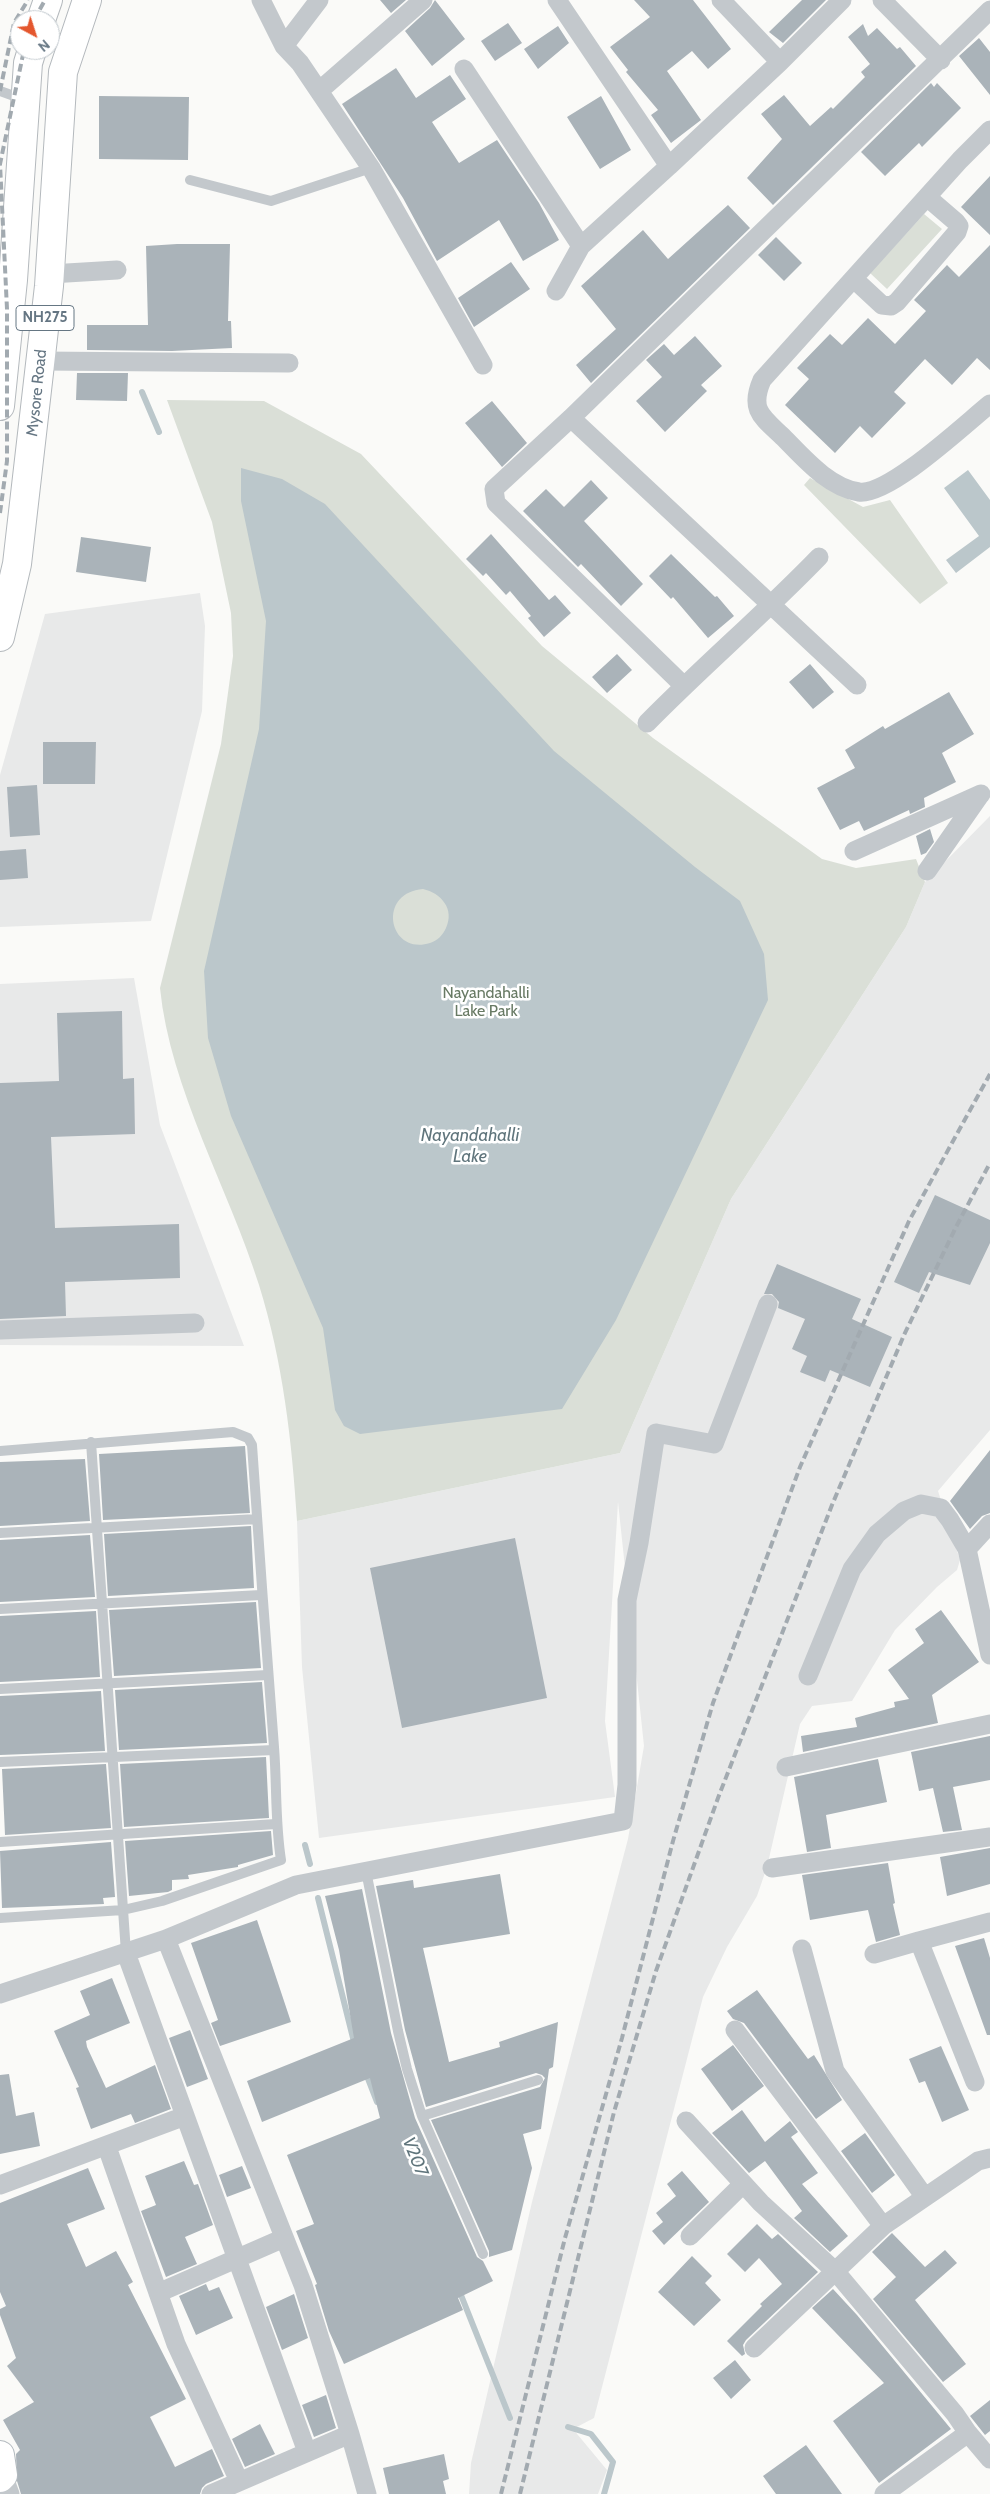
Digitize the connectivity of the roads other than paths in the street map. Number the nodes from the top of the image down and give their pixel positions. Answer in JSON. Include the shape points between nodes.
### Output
{"nodes":[{"id":1,"x":86,"y":0,"type":"edge"},
{"id":2,"x":261,"y":0,"type":"edge"},
{"id":3,"x":318,"y":0,"type":"edge"},
{"id":4,"x":423,"y":0,"type":"edge"},
{"id":5,"x":558,"y":0,"type":"edge"},
{"id":6,"x":721,"y":0,"type":"edge"},
{"id":7,"x":842,"y":0,"type":"edge"},
{"id":8,"x":882,"y":0,"type":"edge"},
{"id":9,"x":990,"y":10,"type":"edge"},
{"id":10,"x":284,"y":46,"type":"junction"},
{"id":11,"x":29,"y":60,"type":"edge"},
{"id":12,"x":941,"y":60,"type":"junction"},
{"id":13,"x":780,"y":62,"type":"junction"},
{"id":14,"x":464,"y":69,"type":"dead end"},
{"id":15,"x":0,"y":90,"type":"edge"},
{"id":16,"x":319,"y":91,"type":"junction"},
{"id":17,"x":25,"y":100,"type":"junction"},
{"id":18,"x":990,"y":130,"type":"edge"},
{"id":19,"x":669,"y":166,"type":"junction"},
{"id":20,"x":371,"y":168,"type":"junction"},
{"id":21,"x":190,"y":180,"type":"dead end"},
{"id":22,"x":927,"y":196,"type":"junction"},
{"id":23,"x":581,"y":246,"type":"junction"},
{"id":24,"x":116,"y":270,"type":"dead end"},
{"id":25,"x":50,"y":274,"type":"junction"},
{"id":26,"x":854,"y":279,"type":"junction"},
{"id":27,"x":556,"y":291,"type":"dead end"},
{"id":28,"x":40,"y":361,"type":"junction"},
{"id":29,"x":289,"y":363,"type":"dead end"},
{"id":30,"x":483,"y":366,"type":"dead end"},
{"id":31,"x":990,"y":404,"type":"edge"},
{"id":32,"x":0,"y":406,"type":"edge"},
{"id":33,"x":571,"y":418,"type":"junction"},
{"id":34,"x":819,"y":557,"type":"dead end"},
{"id":35,"x":9,"y":562,"type":"edge"},
{"id":36,"x":771,"y":606,"type":"junction"},
{"id":37,"x":0,"y":637,"type":"edge"},
{"id":38,"x":857,"y":685,"type":"dead end"},
{"id":39,"x":684,"y":686,"type":"junction"},
{"id":40,"x":647,"y":724,"type":"dead end"},
{"id":41,"x":985,"y":790,"type":"edge"},
{"id":42,"x":854,"y":851,"type":"dead end"},
{"id":43,"x":927,"y":870,"type":"dead end"},
{"id":44,"x":768,"y":1304,"type":"dead end"},
{"id":45,"x":196,"y":1323,"type":"dead end"},
{"id":46,"x":0,"y":1330,"type":"edge"},
{"id":47,"x":90,"y":1442,"type":"junction"},
{"id":48,"x":0,"y":1451,"type":"edge"},
{"id":49,"x":257,"y":1519,"type":"junction"},
{"id":50,"x":990,"y":1524,"type":"edge"},
{"id":51,"x":97,"y":1528,"type":"junction"},
{"id":52,"x":0,"y":1532,"type":"edge"},
{"id":53,"x":967,"y":1549,"type":"junction"},
{"id":54,"x":261,"y":1595,"type":"junction"},
{"id":55,"x":102,"y":1604,"type":"junction"},
{"id":56,"x":0,"y":1609,"type":"edge"},
{"id":57,"x":990,"y":1655,"type":"edge"},
{"id":58,"x":268,"y":1675,"type":"junction"},
{"id":59,"x":808,"y":1676,"type":"dead end"},
{"id":60,"x":108,"y":1684,"type":"junction"},
{"id":61,"x":0,"y":1689,"type":"edge"},
{"id":62,"x":990,"y":1724,"type":"edge"},
{"id":63,"x":274,"y":1750,"type":"junction"},
{"id":64,"x":112,"y":1757,"type":"junction"},
{"id":65,"x":0,"y":1762,"type":"edge"},
{"id":66,"x":786,"y":1767,"type":"dead end"},
{"id":67,"x":276,"y":1824,"type":"junction"},
{"id":68,"x":118,"y":1835,"type":"junction"},
{"id":69,"x":990,"y":1837,"type":"edge"},
{"id":70,"x":0,"y":1842,"type":"edge"},
{"id":71,"x":772,"y":1868,"type":"dead end"},
{"id":72,"x":366,"y":1871,"type":"junction"},
{"id":73,"x":123,"y":1910,"type":"junction"},
{"id":74,"x":0,"y":1918,"type":"edge"},
{"id":75,"x":990,"y":1922,"type":"edge"},
{"id":76,"x":166,"y":1939,"type":"junction"},
{"id":77,"x":919,"y":1941,"type":"junction"},
{"id":78,"x":802,"y":1949,"type":"dead end"},
{"id":79,"x":126,"y":1953,"type":"junction"},
{"id":80,"x":874,"y":1954,"type":"dead end"},
{"id":81,"x":0,"y":1994,"type":"edge"},
{"id":82,"x":735,"y":2030,"type":"dead end"},
{"id":83,"x":538,"y":2080,"type":"dead end"},
{"id":84,"x":975,"y":2082,"type":"dead end"},
{"id":85,"x":186,"y":2116,"type":"junction"},
{"id":86,"x":422,"y":2116,"type":"junction"},
{"id":87,"x":686,"y":2121,"type":"dead end"},
{"id":88,"x":107,"y":2147,"type":"junction"},
{"id":89,"x":990,"y":2158,"type":"edge"},
{"id":90,"x":743,"y":2184,"type":"junction"},
{"id":91,"x":0,"y":2185,"type":"edge"},
{"id":92,"x":924,"y":2196,"type":"junction"},
{"id":93,"x":883,"y":2226,"type":"junction"},
{"id":94,"x":690,"y":2236,"type":"dead end"},
{"id":95,"x":284,"y":2238,"type":"junction"},
{"id":96,"x":484,"y":2254,"type":"dead end"},
{"id":97,"x":237,"y":2258,"type":"junction"},
{"id":98,"x":836,"y":2272,"type":"junction"},
{"id":99,"x":158,"y":2293,"type":"junction"},
{"id":100,"x":754,"y":2348,"type":"dead end"},
{"id":101,"x":968,"y":2433,"type":"junction"},
{"id":102,"x":350,"y":2434,"type":"junction"},
{"id":103,"x":307,"y":2452,"type":"junction"},
{"id":104,"x":990,"y":2460,"type":"edge"},
{"id":105,"x":239,"y":2481,"type":"junction"},
{"id":106,"x":211,"y":2494,"type":"edge"},
{"id":107,"x":367,"y":2494,"type":"edge"},
{"id":108,"x":884,"y":2494,"type":"edge"}],
"edges":[{"from":1,"to":25,"type":"highway","name":"Mysore Road","number":"NH275","via":[[63,72]]},
{"from":2,"to":10,"type":"street"},
{"from":3,"to":10,"type":"street"},
{"from":4,"to":16,"type":"street"},
{"from":5,"to":19,"type":"street"},
{"from":6,"to":13,"type":"street"},
{"from":7,"to":13,"type":"street"},
{"from":8,"to":12,"type":"street"},
{"from":9,"to":12,"type":"street"},
{"from":10,"to":16,"type":"street"},
{"from":11,"to":17,"type":"highway"},
{"from":12,"to":33,"type":"street"},
{"from":13,"to":19,"type":"street"},
{"from":14,"to":23,"type":"street"},
{"from":15,"to":17,"type":"lane"},
{"from":16,"to":20,"type":"street"},
{"from":17,"to":32,"type":"highway","via":[[13,280]]},
{"from":18,"to":22,"type":"street"},
{"from":19,"to":23,"type":"street"},
{"from":20,"to":21,"type":"lane","via":[[271,201]]},
{"from":20,"to":30,"type":"street"},
{"from":22,"to":26,"type":"street"},
{"from":22,"to":26,"type":"street","via":[[959,226],[897,302],[890,306],[882,304]]},
{"from":23,"to":27,"type":"street"},
{"from":24,"to":25,"type":"street"},
{"from":25,"to":28,"type":"highway","name":"Mysore Road","number":"NH275"},
{"from":26,"to":31,"type":"street","via":[[762,380],[756,398],[760,415],[815,469],[847,489],[861,492],[875,489],[901,476]]},
{"from":28,"to":29,"type":"street"},
{"from":28,"to":35,"type":"highway","name":"Mysore Road","number":"NH275"},
{"from":33,"to":36,"type":"street"},
{"from":33,"to":39,"type":"street","via":[[494,489],[496,503]]},
{"from":34,"to":36,"type":"street"},
{"from":35,"to":37,"type":"highway","name":"Mysore Road","number":"NH275"},
{"from":36,"to":38,"type":"street"},
{"from":36,"to":39,"type":"street"},
{"from":39,"to":40,"type":"street"},
{"from":41,"to":42,"type":"street"},
{"from":41,"to":43,"type":"street"},
{"from":44,"to":72,"type":"street","via":[[714,1444],[656,1433],[627,1600],[627,1785],[623,1822]]},
{"from":45,"to":46,"type":"street"},
{"from":47,"to":48,"type":"lane"},
{"from":47,"to":49,"type":"lane","via":[[241,1434],[252,1445]]},
{"from":47,"to":51,"type":"lane"},
{"from":49,"to":51,"type":"lane"},
{"from":49,"to":54,"type":"lane"},
{"from":50,"to":53,"type":"street"},
{"from":51,"to":52,"type":"lane"},
{"from":51,"to":55,"type":"lane"},
{"from":53,"to":57,"type":"street"},
{"from":53,"to":59,"type":"street","via":[[941,1508],[921,1504],[904,1511],[876,1534],[852,1569]]},
{"from":54,"to":55,"type":"lane"},
{"from":54,"to":58,"type":"lane"},
{"from":55,"to":56,"type":"lane"},
{"from":55,"to":60,"type":"lane"},
{"from":58,"to":60,"type":"lane"},
{"from":58,"to":63,"type":"lane"},
{"from":60,"to":61,"type":"lane"},
{"from":60,"to":64,"type":"lane"},
{"from":62,"to":66,"type":"street"},
{"from":63,"to":64,"type":"lane"},
{"from":63,"to":67,"type":"lane"},
{"from":64,"to":65,"type":"lane"},
{"from":64,"to":68,"type":"lane"},
{"from":67,"to":68,"type":"lane"},
{"from":67,"to":73,"type":"lane","via":[[281,1860],[162,1901]]},
{"from":68,"to":70,"type":"lane"},
{"from":68,"to":73,"type":"lane"},
{"from":69,"to":71,"type":"street"},
{"from":72,"to":76,"type":"street","via":[[296,1885]]},
{"from":72,"to":86,"type":"lane","via":[[398,2032]]},
{"from":73,"to":74,"type":"lane"},
{"from":73,"to":79,"type":"lane"},
{"from":75,"to":77,"type":"street"},
{"from":76,"to":79,"type":"street"},
{"from":76,"to":95,"type":"street"},
{"from":77,"to":80,"type":"street"},
{"from":77,"to":84,"type":"street"},
{"from":78,"to":92,"type":"street","via":[[835,2071]]},
{"from":79,"to":81,"type":"street"},
{"from":79,"to":85,"type":"street"},
{"from":82,"to":93,"type":"street"},
{"from":83,"to":86,"type":"lane"},
{"from":85,"to":88,"type":"street"},
{"from":85,"to":97,"type":"street"},
{"from":86,"to":96,"type":"lane"},
{"from":87,"to":90,"type":"street"},
{"from":88,"to":91,"type":"street"},
{"from":88,"to":99,"type":"street"},
{"from":89,"to":92,"type":"street","via":[[978,2161]]},
{"from":90,"to":94,"type":"street"},
{"from":90,"to":98,"type":"street"},
{"from":92,"to":93,"type":"street"},
{"from":93,"to":98,"type":"street"},
{"from":95,"to":97,"type":"street"},
{"from":95,"to":102,"type":"street","via":[[303,2285]]},
{"from":97,"to":99,"type":"street"},
{"from":97,"to":103,"type":"street"},
{"from":98,"to":100,"type":"street"},
{"from":98,"to":101,"type":"street","via":[[956,2414]]},
{"from":99,"to":105,"type":"street","via":[[176,2344]]},
{"from":101,"to":104,"type":"street"},
{"from":101,"to":108,"type":"street"},
{"from":102,"to":103,"type":"street"},
{"from":102,"to":107,"type":"street"},
{"from":103,"to":105,"type":"street"},
{"from":105,"to":106,"type":"street"}]}
